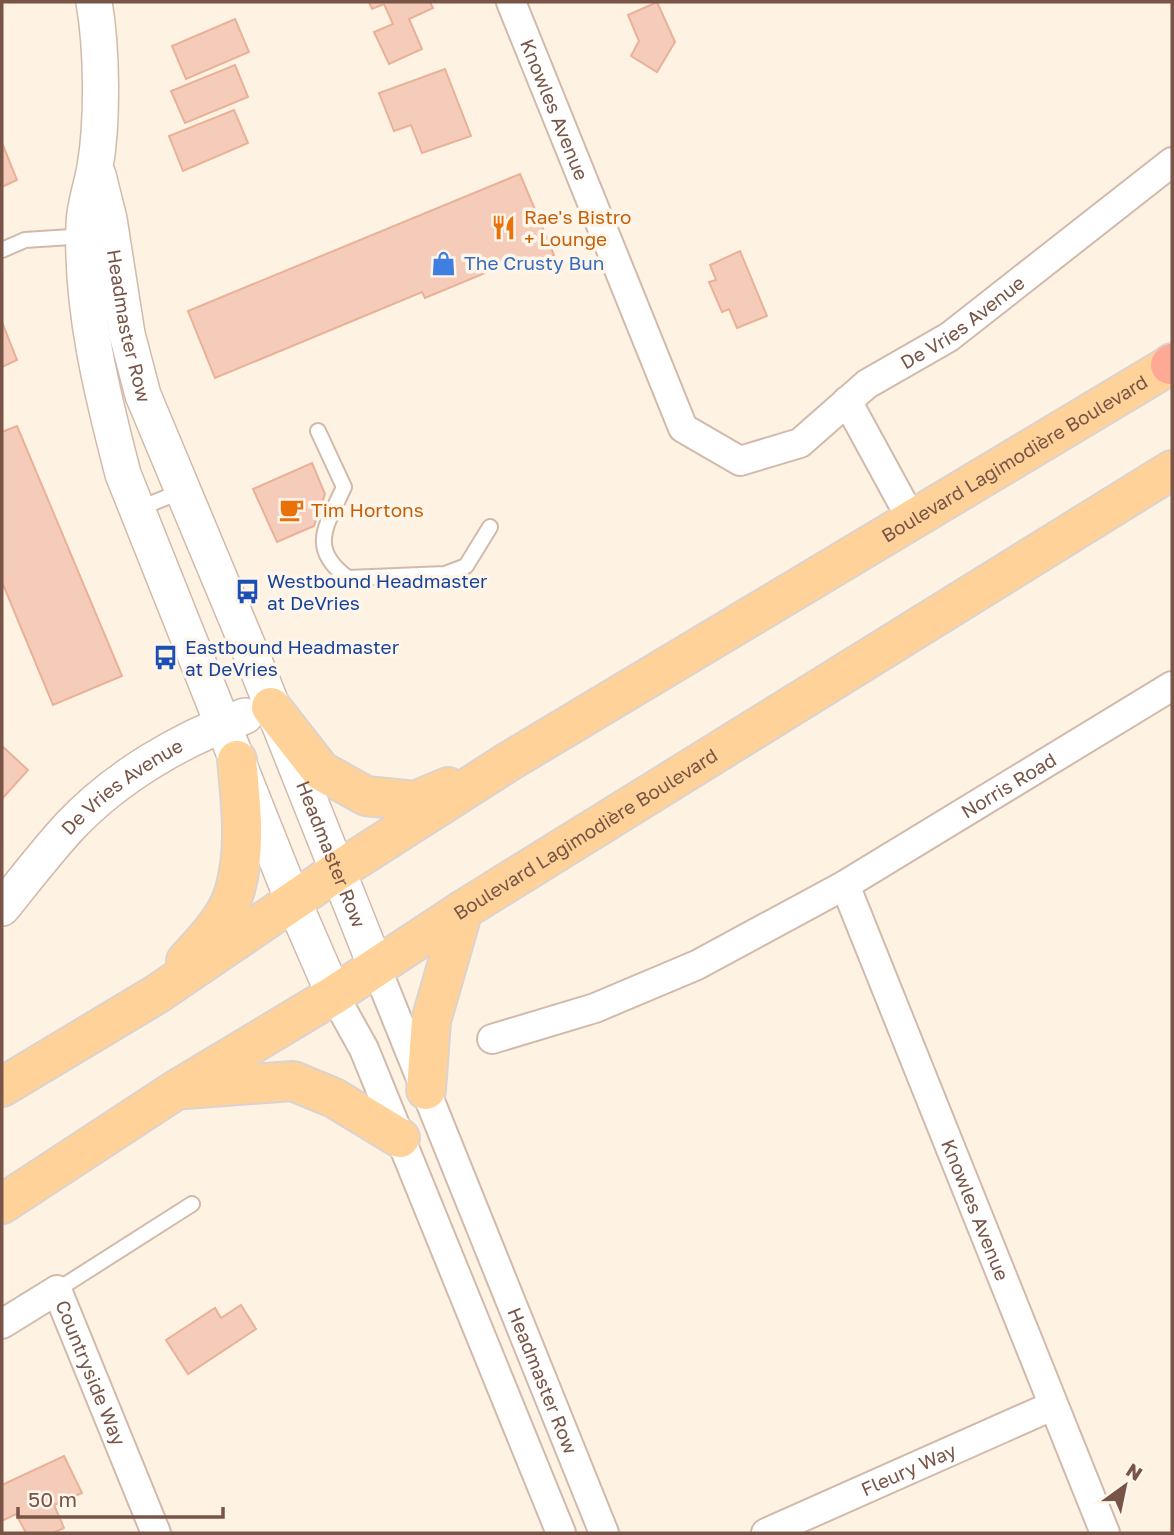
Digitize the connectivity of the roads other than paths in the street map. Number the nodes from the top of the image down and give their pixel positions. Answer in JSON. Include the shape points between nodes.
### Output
{"nodes":[{"id":1,"x":94,"y":2,"type":"edge"},
{"id":2,"x":511,"y":2,"type":"edge"},
{"id":3,"x":1172,"y":162,"type":"edge"},
{"id":4,"x":97,"y":232,"type":"junction"},
{"id":5,"x":2,"y":250,"type":"edge"},
{"id":6,"x":1171,"y":364,"type":"edge"},
{"id":7,"x":847,"y":401,"type":"junction"},
{"id":8,"x":318,"y":431,"type":"dead end"},
{"id":9,"x":740,"y":461,"type":"joint"},
{"id":10,"x":1172,"y":470,"type":"edge"},
{"id":11,"x":182,"y":491,"type":"junction"},
{"id":12,"x":137,"y":509,"type":"junction"},
{"id":13,"x":913,"y":522,"type":"junction"},
{"id":14,"x":490,"y":527,"type":"dead end"},
{"id":15,"x":1172,"y":686,"type":"edge"},
{"id":16,"x":271,"y":707,"type":"junction"},
{"id":17,"x":223,"y":724,"type":"junction"},
{"id":18,"x":237,"y":760,"type":"junction"},
{"id":19,"x":508,"y":762,"type":"junction"},
{"id":20,"x":336,"y":872,"type":"junction"},
{"id":21,"x":845,"y":885,"type":"junction"},
{"id":22,"x":294,"y":903,"type":"junction"},
{"id":23,"x":2,"y":908,"type":"edge"},
{"id":24,"x":463,"y":910,"type":"junction"},
{"id":25,"x":376,"y":967,"type":"junction"},
{"id":26,"x":157,"y":994,"type":"junction"},
{"id":27,"x":334,"y":995,"type":"junction"},
{"id":28,"x":492,"y":1039,"type":"dead end"},
{"id":29,"x":2,"y":1087,"type":"edge"},
{"id":30,"x":176,"y":1090,"type":"junction"},
{"id":31,"x":426,"y":1090,"type":"junction"},
{"id":32,"x":400,"y":1138,"type":"junction"},
{"id":33,"x":2,"y":1204,"type":"edge"},
{"id":34,"x":192,"y":1205,"type":"dead end"},
{"id":35,"x":57,"y":1290,"type":"junction"},
{"id":36,"x":2,"y":1324,"type":"edge"},
{"id":37,"x":1052,"y":1406,"type":"junction"},
{"id":38,"x":156,"y":1533,"type":"edge"},
{"id":39,"x":561,"y":1533,"type":"edge"},
{"id":40,"x":604,"y":1533,"type":"edge"},
{"id":41,"x":766,"y":1533,"type":"edge"},
{"id":42,"x":1105,"y":1533,"type":"edge"}],
"edges":[{"from":1,"to":4,"type":"street","name":"Headmaster Row","via":[[100,40],[96,165],[83,223]]},
{"from":2,"to":9,"type":"street","name":"Knowles Avenue","via":[[683,428]]},
{"from":3,"to":7,"type":"street","name":"De Vries Avenue","via":[[949,337],[867,384]]},
{"from":4,"to":5,"type":"lane","via":[[25,240]]},
{"from":4,"to":11,"type":"street","name":"Headmaster Row","via":[[143,395]]},
{"from":4,"to":12,"type":"street","name":"Headmaster Row","via":[[96,362],[123,474]]},
{"from":6,"to":13,"type":"main road","name":"Boulevard Lagimodière Boulevard"},
{"from":7,"to":9,"type":"street","name":"De Vries Avenue","via":[[800,443]]},
{"from":7,"to":13,"type":"street"},
{"from":8,"to":14,"type":"lane","via":[[344,487],[322,542],[326,556],[348,578],[445,574],[466,566]]},
{"from":10,"to":24,"type":"main road","name":"Boulevard Lagimodière Boulevard"},
{"from":11,"to":12,"type":"lane"},
{"from":11,"to":16,"type":"street","name":"Headmaster Row"},
{"from":12,"to":17,"type":"street","name":"Headmaster Row"},
{"from":13,"to":19,"type":"main road","name":"Boulevard Lagimodière Boulevard"},
{"from":15,"to":21,"type":"street","name":"Norris Road"},
{"from":16,"to":17,"type":"street","name":"De Vries Avenue"},
{"from":16,"to":19,"type":"main road","via":[[321,771],[366,796],[415,802]]},
{"from":16,"to":20,"type":"street","name":"Headmaster Row"},
{"from":17,"to":18,"type":"street","name":"Headmaster Row"},
{"from":17,"to":23,"type":"street","name":"De Vries Avenue","via":[[104,793],[70,826]]},
{"from":18,"to":22,"type":"street","name":"Headmaster Row"},
{"from":18,"to":26,"type":"main road","via":[[243,836],[235,892],[216,926]]},
{"from":19,"to":20,"type":"main road","name":"Boulevard Lagimodière Boulevard"},
{"from":20,"to":22,"type":"main road","name":"Boulevard Lagimodière Boulevard"},
{"from":20,"to":25,"type":"street","name":"Headmaster Row"},
{"from":21,"to":28,"type":"street","name":"Norris Road","via":[[697,965],[595,1008]]},
{"from":21,"to":37,"type":"street","name":"Knowles Avenue"},
{"from":22,"to":26,"type":"main road","name":"Boulevard Lagimodière Boulevard"},
{"from":22,"to":27,"type":"street","name":"Headmaster Row"},
{"from":24,"to":25,"type":"main road","name":"Boulevard Lagimodière Boulevard"},
{"from":24,"to":31,"type":"main road","via":[[431,1021]]},
{"from":25,"to":27,"type":"main road","name":"Boulevard Lagimodière Boulevard"},
{"from":25,"to":31,"type":"street","name":"Headmaster Row"},
{"from":26,"to":29,"type":"main road","name":"Boulevard Lagimodière Boulevard"},
{"from":27,"to":30,"type":"main road","name":"Boulevard Lagimodière Boulevard"},
{"from":27,"to":32,"type":"street","name":"Headmaster Row","via":[[364,1049]]},
{"from":30,"to":32,"type":"main road","via":[[293,1081],[334,1098]]},
{"from":30,"to":33,"type":"main road","name":"Boulevard Lagimodière Boulevard"},
{"from":31,"to":40,"type":"street","name":"Headmaster Row"},
{"from":32,"to":39,"type":"street","name":"Headmaster Row"},
{"from":34,"to":35,"type":"lane"},
{"from":35,"to":36,"type":"street"},
{"from":35,"to":38,"type":"street","name":"Countryside Way"},
{"from":37,"to":41,"type":"street","name":"Fleury Way"},
{"from":37,"to":42,"type":"street","name":"Knowles Avenue"}]}
